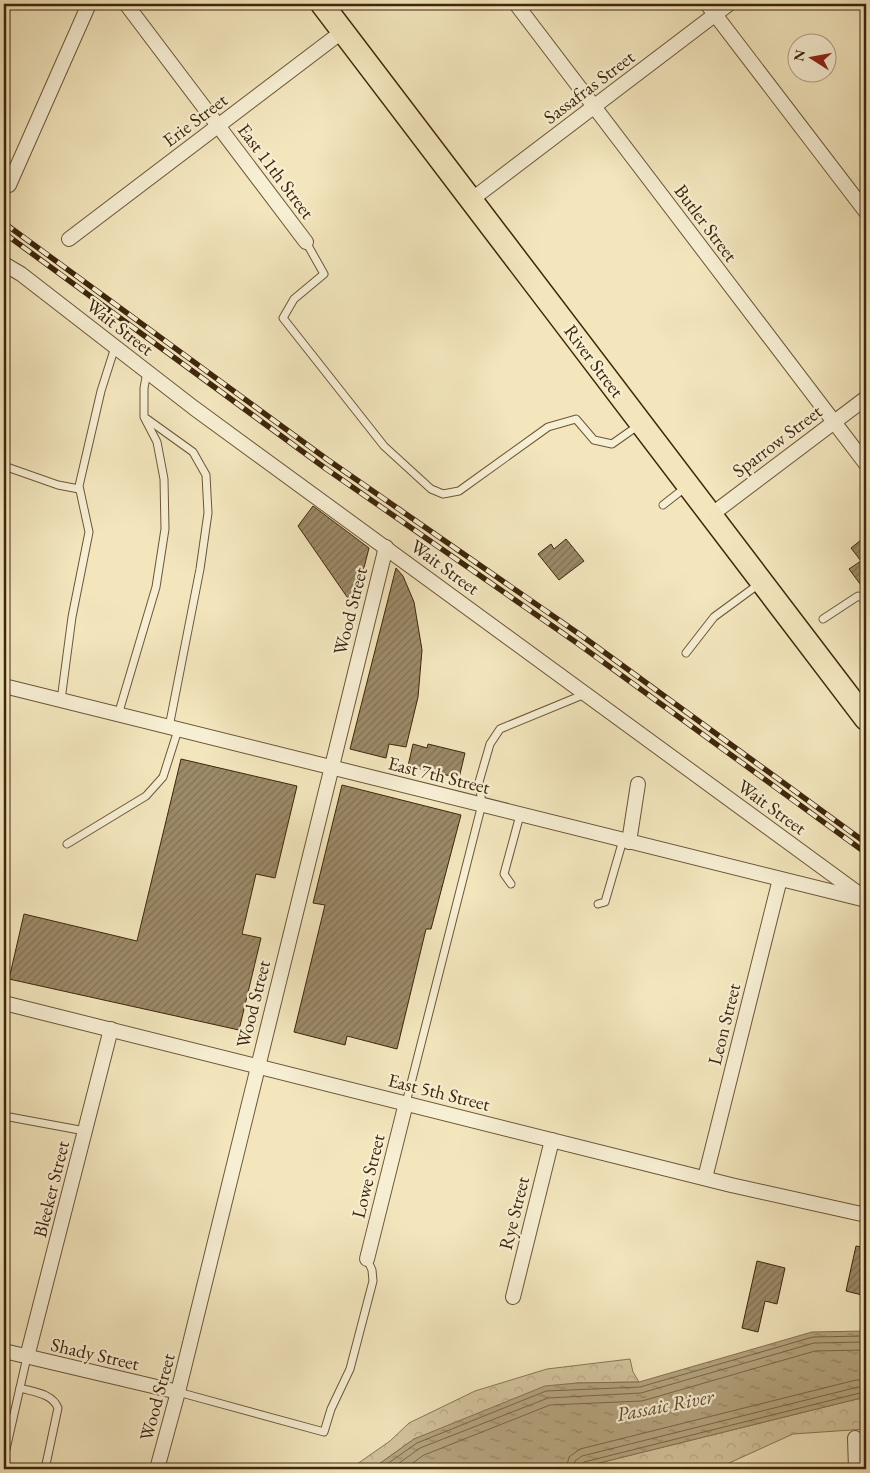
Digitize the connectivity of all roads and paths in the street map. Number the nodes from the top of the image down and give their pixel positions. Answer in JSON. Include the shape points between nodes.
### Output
{"nodes":[{"id":1,"x":89,"y":4,"type":"edge"},
{"id":2,"x":126,"y":4,"type":"edge"},
{"id":3,"x":322,"y":4,"type":"edge"},
{"id":4,"x":516,"y":4,"type":"edge"},
{"id":5,"x":729,"y":4,"type":"edge"},
{"id":6,"x":711,"y":9,"type":"edge"},
{"id":7,"x":343,"y":31,"type":"junction"},
{"id":8,"x":594,"y":107,"type":"junction"},
{"id":9,"x":218,"y":126,"type":"junction"},
{"id":10,"x":9,"y":185,"type":"dead end"},
{"id":11,"x":471,"y":200,"type":"junction"},
{"id":12,"x":866,"y":212,"type":"edge"},
{"id":13,"x":69,"y":238,"type":"dead end"},
{"id":14,"x":306,"y":242,"type":"joint"},
{"id":15,"x":4,"y":264,"type":"edge"},
{"id":16,"x":116,"y":347,"type":"junction"},
{"id":17,"x":147,"y":372,"type":"junction"},
{"id":18,"x":866,"y":398,"type":"edge"},
{"id":19,"x":144,"y":417,"type":"junction"},
{"id":20,"x":834,"y":422,"type":"junction"},
{"id":21,"x":642,"y":424,"type":"junction"},
{"id":22,"x":866,"y":464,"type":"edge"},
{"id":23,"x":4,"y":466,"type":"edge"},
{"id":24,"x":689,"y":485,"type":"junction"},
{"id":25,"x":79,"y":489,"type":"junction"},
{"id":26,"x":663,"y":505,"type":"dead end"},
{"id":27,"x":711,"y":515,"type":"junction"},
{"id":28,"x":386,"y":547,"type":"junction"},
{"id":29,"x":762,"y":582,"type":"junction"},
{"id":30,"x":866,"y":600,"type":"edge"},
{"id":31,"x":823,"y":619,"type":"dead end"},
{"id":32,"x":686,"y":653,"type":"dead end"},
{"id":33,"x":4,"y":686,"type":"edge"},
{"id":34,"x":586,"y":694,"type":"junction"},
{"id":35,"x":60,"y":701,"type":"junction"},
{"id":36,"x":118,"y":715,"type":"junction"},
{"id":37,"x":866,"y":718,"type":"edge"},
{"id":38,"x":173,"y":729,"type":"junction"},
{"id":39,"x":330,"y":768,"type":"junction"},
{"id":40,"x":638,"y":784,"type":"dead end"},
{"id":41,"x":482,"y":804,"type":"junction"},
{"id":42,"x":520,"y":815,"type":"junction"},
{"id":43,"x":626,"y":841,"type":"junction"},
{"id":44,"x":67,"y":844,"type":"dead end"},
{"id":45,"x":780,"y":879,"type":"junction"},
{"id":46,"x":510,"y":884,"type":"dead end"},
{"id":47,"x":866,"y":900,"type":"edge"},
{"id":48,"x":598,"y":904,"type":"dead end"},
{"id":49,"x":4,"y":1003,"type":"edge"},
{"id":50,"x":110,"y":1029,"type":"junction"},
{"id":51,"x":257,"y":1066,"type":"junction"},
{"id":52,"x":406,"y":1103,"type":"junction"},
{"id":53,"x":4,"y":1116,"type":"edge"},
{"id":54,"x":85,"y":1131,"type":"junction"},
{"id":55,"x":552,"y":1140,"type":"junction"},
{"id":56,"x":705,"y":1178,"type":"junction"},
{"id":57,"x":866,"y":1215,"type":"edge"},
{"id":58,"x":367,"y":1259,"type":"joint"},
{"id":59,"x":513,"y":1297,"type":"dead end"},
{"id":60,"x":4,"y":1351,"type":"edge"},
{"id":61,"x":27,"y":1357,"type":"junction"},
{"id":62,"x":20,"y":1388,"type":"junction"},
{"id":63,"x":178,"y":1392,"type":"junction"},
{"id":64,"x":855,"y":1438,"type":"dead end"},
{"id":65,"x":4,"y":1458,"type":"edge"},
{"id":66,"x":45,"y":1469,"type":"edge"},
{"id":67,"x":157,"y":1469,"type":"edge"},
{"id":68,"x":856,"y":1469,"type":"edge"}],
"edges":[{"from":1,"to":10,"type":"street"},
{"from":2,"to":9,"type":"street","name":"East 11th Street"},
{"from":3,"to":7,"type":"main road","name":"River Street"},
{"from":4,"to":8,"type":"street","name":"Butler Street"},
{"from":5,"to":6,"type":"street","name":"Sassafras Street"},
{"from":6,"to":8,"type":"street","name":"Sassafras Street"},
{"from":6,"to":12,"type":"street"},
{"from":7,"to":9,"type":"street","name":"Erie Street"},
{"from":7,"to":11,"type":"main road","name":"River Street"},
{"from":8,"to":11,"type":"street","name":"Sassafras Street"},
{"from":8,"to":20,"type":"street","name":"Butler Street"},
{"from":9,"to":13,"type":"street","name":"Erie Street"},
{"from":9,"to":14,"type":"street","name":"East 11th Street"},
{"from":11,"to":21,"type":"main road","name":"River Street"},
{"from":14,"to":21,"type":"lane","via":[[324,274],[294,299],[283,318],[384,446],[431,490],[443,494],[459,491],[548,427],[576,419],[594,440],[612,444]]},
{"from":15,"to":16,"type":"street","name":"Wait Street"},
{"from":16,"to":17,"type":"street","name":"Wait Street"},
{"from":16,"to":25,"type":"lane","via":[[90,432]]},
{"from":17,"to":19,"type":"lane"},
{"from":17,"to":28,"type":"street","name":"Wait Street"},
{"from":18,"to":20,"type":"street","name":"Sparrow Street"},
{"from":19,"to":36,"type":"lane","via":[[157,442],[164,479],[165,529],[156,587]]},
{"from":19,"to":38,"type":"lane","via":[[193,452],[206,475],[206,531]]},
{"from":20,"to":22,"type":"street","name":"Butler Street"},
{"from":20,"to":27,"type":"street","name":"Sparrow Street"},
{"from":21,"to":24,"type":"main road","name":"River Street"},
{"from":23,"to":25,"type":"lane"},
{"from":24,"to":26,"type":"lane"},
{"from":24,"to":27,"type":"main road","name":"River Street"},
{"from":25,"to":35,"type":"lane","via":[[89,532]]},
{"from":27,"to":29,"type":"main road","name":"River Street"},
{"from":28,"to":34,"type":"street","name":"Wait Street"},
{"from":28,"to":39,"type":"street","name":"Wood Street"},
{"from":29,"to":32,"type":"lane","via":[[714,617]]},
{"from":29,"to":37,"type":"main road","name":"River Street"},
{"from":30,"to":31,"type":"lane","via":[[858,596]]},
{"from":33,"to":35,"type":"street","name":"East 7th Street"},
{"from":34,"to":41,"type":"lane","via":[[500,729],[490,744],[480,782]]},
{"from":34,"to":47,"type":"street","name":"Wait Street"},
{"from":35,"to":36,"type":"street","name":"East 7th Street"},
{"from":36,"to":38,"type":"street","name":"East 7th Street"},
{"from":38,"to":39,"type":"street","name":"East 7th Street"},
{"from":38,"to":44,"type":"lane","via":[[163,777],[146,796]]},
{"from":39,"to":41,"type":"street","name":"East 7th Street"},
{"from":39,"to":51,"type":"street","name":"Wood Street"},
{"from":40,"to":43,"type":"street"},
{"from":41,"to":42,"type":"street","name":"East 7th Street"},
{"from":41,"to":52,"type":"lane"},
{"from":42,"to":43,"type":"street","name":"East 7th Street"},
{"from":42,"to":46,"type":"lane","via":[[504,874]]},
{"from":43,"to":45,"type":"street","name":"East 7th Street"},
{"from":43,"to":48,"type":"lane","via":[[605,902]]},
{"from":45,"to":47,"type":"street","name":"East 7th Street"},
{"from":45,"to":56,"type":"street","name":"Leon Street"},
{"from":49,"to":50,"type":"street","name":"East 5th Street"},
{"from":50,"to":51,"type":"street","name":"East 5th Street"},
{"from":50,"to":54,"type":"street","name":"Bleeker Street"},
{"from":51,"to":52,"type":"street","name":"East 5th Street"},
{"from":51,"to":63,"type":"street","name":"Wood Street"},
{"from":52,"to":55,"type":"street","name":"East 5th Street"},
{"from":52,"to":58,"type":"street","name":"Lowe Street"},
{"from":53,"to":54,"type":"lane"},
{"from":54,"to":61,"type":"street","name":"Bleeker Street"},
{"from":55,"to":56,"type":"street","name":"East 5th Street"},
{"from":55,"to":59,"type":"street","name":"Rye Street"},
{"from":56,"to":57,"type":"street","name":"East 5th Street"},
{"from":58,"to":63,"type":"lane","via":[[373,1281],[350,1369],[324,1432]]},
{"from":60,"to":61,"type":"street","name":"Shady Street"},
{"from":61,"to":62,"type":"lane"},
{"from":61,"to":63,"type":"street","name":"Shady Street"},
{"from":62,"to":65,"type":"lane"},
{"from":62,"to":66,"type":"lane","via":[[46,1395],[58,1408]]},
{"from":63,"to":67,"type":"street","name":"Wood Street"},
{"from":64,"to":68,"type":"street"}]}
